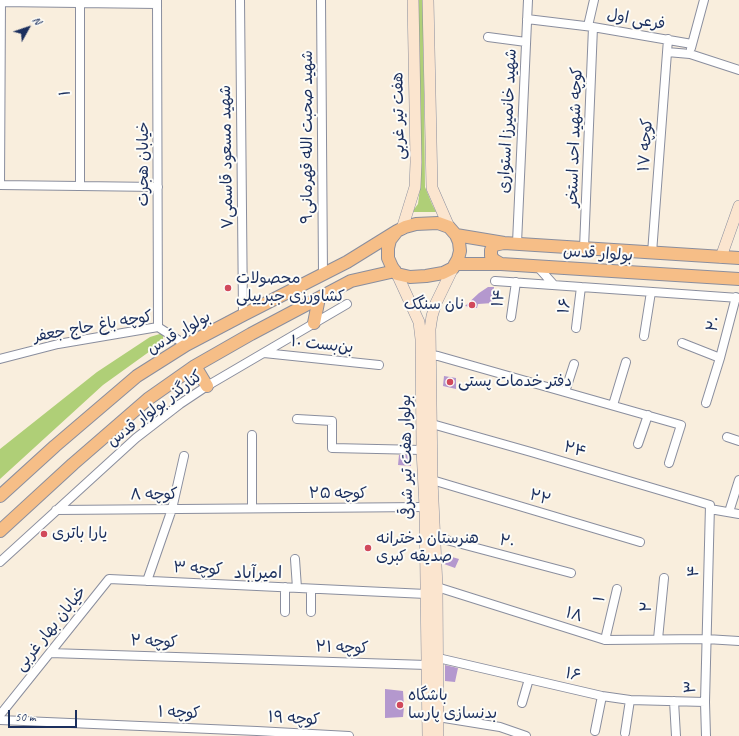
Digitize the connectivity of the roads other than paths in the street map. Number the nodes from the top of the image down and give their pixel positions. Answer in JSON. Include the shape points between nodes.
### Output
{"nodes":[{"id":1,"x":240,"y":0,"type":"edge"},
{"id":2,"x":321,"y":0,"type":"edge"},
{"id":3,"x":413,"y":0,"type":"edge"},
{"id":4,"x":428,"y":0,"type":"edge"},
{"id":5,"x":528,"y":0,"type":"edge"},
{"id":6,"x":594,"y":0,"type":"edge"},
{"id":7,"x":704,"y":0,"type":"edge"},
{"id":8,"x":1,"y":1,"type":"edge"},
{"id":9,"x":80,"y":2,"type":"edge"},
{"id":10,"x":157,"y":2,"type":"edge"},
{"id":11,"x":527,"y":19,"type":"junction"},
{"id":12,"x":591,"y":26,"type":"junction"},
{"id":13,"x":488,"y":37,"type":"dead end"},
{"id":14,"x":668,"y":39,"type":"junction"},
{"id":15,"x":526,"y":42,"type":"junction"},
{"id":16,"x":692,"y":44,"type":"junction"},
{"id":17,"x":667,"y":52,"type":"junction"},
{"id":18,"x":690,"y":54,"type":"junction"},
{"id":19,"x":739,"y":70,"type":"edge"},
{"id":20,"x":0,"y":185,"type":"edge"},
{"id":21,"x":80,"y":186,"type":"junction"},
{"id":22,"x":158,"y":187,"type":"junction"},
{"id":23,"x":739,"y":206,"type":"edge"},
{"id":24,"x":400,"y":230,"type":"junction"},
{"id":25,"x":452,"y":231,"type":"junction"},
{"id":26,"x":504,"y":243,"type":"junction"},
{"id":27,"x":517,"y":243,"type":"junction"},
{"id":28,"x":584,"y":248,"type":"junction"},
{"id":29,"x":652,"y":253,"type":"junction"},
{"id":30,"x":721,"y":257,"type":"junction"},
{"id":31,"x":739,"y":258,"type":"edge"},
{"id":32,"x":347,"y":262,"type":"junction"},
{"id":33,"x":501,"y":264,"type":"junction"},
{"id":34,"x":454,"y":266,"type":"junction"},
{"id":35,"x":537,"y":266,"type":"junction"},
{"id":36,"x":396,"y":273,"type":"junction"},
{"id":37,"x":323,"y":274,"type":"junction"},
{"id":38,"x":739,"y":279,"type":"edge"},
{"id":39,"x":495,"y":280,"type":"dead end"},
{"id":40,"x":351,"y":281,"type":"junction"},
{"id":41,"x":516,"y":282,"type":"junction"},
{"id":42,"x":554,"y":285,"type":"junction"},
{"id":43,"x":582,"y":287,"type":"junction"},
{"id":44,"x":651,"y":292,"type":"junction"},
{"id":45,"x":319,"y":298,"type":"junction"},
{"id":46,"x":737,"y":298,"type":"edge"},
{"id":47,"x":347,"y":304,"type":"dead end"},
{"id":48,"x":243,"y":315,"type":"junction"},
{"id":49,"x":511,"y":317,"type":"dead end"},
{"id":50,"x":314,"y":323,"type":"junction"},
{"id":51,"x":158,"y":327,"type":"junction"},
{"id":52,"x":576,"y":328,"type":"dead end"},
{"id":53,"x":644,"y":336,"type":"dead end"},
{"id":54,"x":682,"y":343,"type":"dead end"},
{"id":55,"x":186,"y":345,"type":"junction"},
{"id":56,"x":264,"y":353,"type":"junction"},
{"id":57,"x":430,"y":355,"type":"junction"},
{"id":58,"x":720,"y":358,"type":"junction"},
{"id":59,"x":0,"y":359,"type":"edge"},
{"id":60,"x":626,"y":362,"type":"dead end"},
{"id":61,"x":574,"y":364,"type":"dead end"},
{"id":62,"x":379,"y":365,"type":"dead end"},
{"id":63,"x":195,"y":366,"type":"junction"},
{"id":64,"x":207,"y":386,"type":"junction"},
{"id":65,"x":565,"y":392,"type":"junction"},
{"id":66,"x":706,"y":403,"type":"dead end"},
{"id":67,"x":613,"y":405,"type":"junction"},
{"id":68,"x":648,"y":415,"type":"junction"},
{"id":69,"x":297,"y":419,"type":"dead end"},
{"id":70,"x":432,"y":424,"type":"junction"},
{"id":71,"x":252,"y":435,"type":"dead end"},
{"id":72,"x":727,"y":437,"type":"dead end"},
{"id":73,"x":739,"y":441,"type":"edge"},
{"id":74,"x":638,"y":444,"type":"dead end"},
{"id":75,"x":422,"y":450,"type":"junction"},
{"id":76,"x":184,"y":456,"type":"dead end"},
{"id":77,"x":669,"y":462,"type":"dead end"},
{"id":78,"x":432,"y":480,"type":"junction"},
{"id":79,"x":739,"y":480,"type":"edge"},
{"id":80,"x":0,"y":496,"type":"edge"},
{"id":81,"x":425,"y":507,"type":"junction"},
{"id":82,"x":710,"y":507,"type":"junction"},
{"id":83,"x":252,"y":508,"type":"junction"},
{"id":84,"x":172,"y":509,"type":"junction"},
{"id":85,"x":56,"y":510,"type":"junction"},
{"id":86,"x":729,"y":512,"type":"junction"},
{"id":87,"x":739,"y":514,"type":"edge"},
{"id":88,"x":0,"y":531,"type":"edge"},
{"id":89,"x":435,"y":537,"type":"junction"},
{"id":90,"x":640,"y":542,"type":"dead end"},
{"id":91,"x":295,"y":559,"type":"dead end"},
{"id":92,"x":0,"y":562,"type":"edge"},
{"id":93,"x":431,"y":564,"type":"junction"},
{"id":94,"x":571,"y":573,"type":"dead end"},
{"id":95,"x":664,"y":578,"type":"dead end"},
{"id":96,"x":109,"y":579,"type":"joint"},
{"id":97,"x":147,"y":581,"type":"junction"},
{"id":98,"x":437,"y":587,"type":"junction"},
{"id":99,"x":285,"y":588,"type":"junction"},
{"id":100,"x":297,"y":588,"type":"junction"},
{"id":101,"x":311,"y":589,"type":"junction"},
{"id":102,"x":617,"y":589,"type":"dead end"},
{"id":103,"x":426,"y":594,"type":"junction"},
{"id":104,"x":285,"y":612,"type":"dead end"},
{"id":105,"x":311,"y":612,"type":"dead end"},
{"id":106,"x":658,"y":639,"type":"junction"},
{"id":107,"x":706,"y":639,"type":"junction"},
{"id":108,"x":605,"y":640,"type":"junction"},
{"id":109,"x":739,"y":641,"type":"edge"},
{"id":110,"x":50,"y":653,"type":"junction"},
{"id":111,"x":438,"y":658,"type":"junction"},
{"id":112,"x":257,"y":660,"type":"joint"},
{"id":113,"x":427,"y":665,"type":"junction"},
{"id":114,"x":528,"y":679,"type":"junction"},
{"id":115,"x":602,"y":696,"type":"junction"},
{"id":116,"x":630,"y":700,"type":"junction"},
{"id":117,"x":674,"y":701,"type":"junction"},
{"id":118,"x":705,"y":702,"type":"junction"},
{"id":119,"x":522,"y":703,"type":"dead end"},
{"id":120,"x":0,"y":715,"type":"edge"},
{"id":121,"x":438,"y":717,"type":"junction"},
{"id":122,"x":0,"y":720,"type":"edge"},
{"id":123,"x":238,"y":730,"type":"joint"},
{"id":124,"x":595,"y":731,"type":"dead end"},
{"id":125,"x":625,"y":733,"type":"dead end"},
{"id":126,"x":349,"y":736,"type":"edge"},
{"id":127,"x":428,"y":736,"type":"edge"},
{"id":128,"x":438,"y":736,"type":"edge"},
{"id":129,"x":526,"y":736,"type":"edge"},
{"id":130,"x":676,"y":736,"type":"edge"},
{"id":131,"x":706,"y":736,"type":"edge"}],
"edges":[{"from":1,"to":48,"type":"street","name":"شهید مسعود قاسمی۷"},
{"from":2,"to":37,"type":"street","name":"شهید صحبت الله قهرمانی۹"},
{"from":3,"to":24,"type":"main road","name":"هفت تیر غربی","via":[[415,187]]},
{"from":4,"to":25,"type":"main road","name":"هفت تیر غربی","via":[[432,188]]},
{"from":5,"to":11,"type":"street","name":"شهید خانمیرزا استواری"},
{"from":6,"to":12,"type":"street","name":"کوچه شهید احد استخر"},
{"from":7,"to":16,"type":"street"},
{"from":8,"to":9,"type":"street"},
{"from":8,"to":20,"type":"street"},
{"from":9,"to":10,"type":"street"},
{"from":9,"to":21,"type":"street","name":"۱"},
{"from":10,"to":22,"type":"street","name":"خیابان هجرت"},
{"from":11,"to":12,"type":"street","name":"فرعی اول"},
{"from":11,"to":15,"type":"street","name":"شهید خانمیرزا استواری"},
{"from":12,"to":14,"type":"street","name":"فرعی اول"},
{"from":12,"to":28,"type":"street","name":"کوچه شهید احد استخر"},
{"from":13,"to":15,"type":"street"},
{"from":14,"to":16,"type":"street","name":"فرعی اول"},
{"from":14,"to":17,"type":"street","name":"کوچه ۱۷"},
{"from":15,"to":27,"type":"street","name":"شهید خانمیرزا استواری"},
{"from":16,"to":18,"type":"street"},
{"from":17,"to":18,"type":"street"},
{"from":17,"to":29,"type":"street","name":"کوچه ۱۷"},
{"from":18,"to":19,"type":"street"},
{"from":20,"to":21,"type":"street"},
{"from":21,"to":22,"type":"street"},
{"from":22,"to":51,"type":"street","name":"خیابان هجرت"},
{"from":23,"to":30,"type":"main road"},
{"from":24,"to":25,"type":"main road","via":[[416,224],[438,223]]},
{"from":24,"to":32,"type":"main road","name":"بولوار قدس"},
{"from":24,"to":36,"type":"main road","via":[[390,240],[388,248],[388,258]]},
{"from":25,"to":26,"type":"main road","name":"بولوار قدس"},
{"from":25,"to":34,"type":"main road","via":[[459,242],[460,251]]},
{"from":26,"to":27,"type":"main road","name":"بولوار قدس"},
{"from":26,"to":33,"type":"main road","via":[[494,246],[491,250],[491,256]]},
{"from":27,"to":28,"type":"main road","name":"بولوار قدس"},
{"from":28,"to":29,"type":"main road","name":"بولوار قدس"},
{"from":29,"to":30,"type":"main road","name":"بولوار قدس"},
{"from":30,"to":31,"type":"main road","name":"بولوار قدس"},
{"from":32,"to":37,"type":"main road","name":"بولوار قدس"},
{"from":32,"to":40,"type":"main road","via":[[354,269]]},
{"from":33,"to":34,"type":"main road","name":"بولوار قدس"},
{"from":33,"to":35,"type":"main road","name":"بولوار قدس"},
{"from":34,"to":36,"type":"main road","via":[[442,273],[426,276],[410,277]]},
{"from":34,"to":57,"type":"main road","name":"بولوار هفت تیر شرقی","via":[[436,303],[430,329]]},
{"from":35,"to":38,"type":"main road","name":"بولوار قدس"},
{"from":35,"to":42,"type":"street"},
{"from":36,"to":40,"type":"main road"},
{"from":36,"to":75,"type":"main road","name":"بولوار هفت تیر شرقی","via":[[418,322],[421,339]]},
{"from":37,"to":48,"type":"main road","name":"بولوار قدس"},
{"from":39,"to":41,"type":"street"},
{"from":40,"to":45,"type":"main road"},
{"from":41,"to":42,"type":"street"},
{"from":41,"to":49,"type":"street","name":"۱۴"},
{"from":42,"to":43,"type":"street"},
{"from":43,"to":44,"type":"street"},
{"from":43,"to":52,"type":"street","name":"۱۶"},
{"from":44,"to":46,"type":"street"},
{"from":44,"to":53,"type":"street"},
{"from":45,"to":50,"type":"main road"},
{"from":45,"to":63,"type":"main road"},
{"from":46,"to":58,"type":"street","name":"۲۰"},
{"from":47,"to":50,"type":"street","name":"کنارگذر بولوار قدس"},
{"from":48,"to":55,"type":"main road","name":"بولوار قدس"},
{"from":50,"to":56,"type":"street","name":"کنارگذر بولوار قدس"},
{"from":51,"to":55,"type":"street","name":"کوچه باغ حاج جعفر"},
{"from":51,"to":59,"type":"street","name":"کوچه باغ حاج جعفر","via":[[58,344]]},
{"from":54,"to":58,"type":"street"},
{"from":55,"to":80,"type":"main road","name":"بولوار قدس","via":[[137,376]]},
{"from":56,"to":62,"type":"street","name":"بن‌بست ۱۰"},
{"from":56,"to":64,"type":"street","name":"کنارگذر بولوار قدس"},
{"from":57,"to":65,"type":"street"},
{"from":57,"to":70,"type":"main road","name":"بولوار هفت تیر شرقی"},
{"from":58,"to":66,"type":"street","name":"۲۰"},
{"from":60,"to":67,"type":"street"},
{"from":61,"to":65,"type":"street"},
{"from":63,"to":64,"type":"main road"},
{"from":63,"to":88,"type":"main road","via":[[148,400]]},
{"from":64,"to":85,"type":"street","name":"کنارگذر بولوار قدس","via":[[136,438]]},
{"from":65,"to":67,"type":"street"},
{"from":67,"to":68,"type":"street"},
{"from":68,"to":74,"type":"street"},
{"from":68,"to":77,"type":"street","via":[[681,425]]},
{"from":69,"to":75,"type":"street","via":[[332,421],[332,448]]},
{"from":70,"to":78,"type":"main road","name":"بولوار هفت تیر شرقی"},
{"from":70,"to":82,"type":"street","name":"۲۴"},
{"from":71,"to":83,"type":"street"},
{"from":72,"to":73,"type":"street"},
{"from":75,"to":81,"type":"main road","name":"بولوار هفت تیر شرقی"},
{"from":76,"to":84,"type":"street"},
{"from":78,"to":89,"type":"main road","name":"بولوار هفت تیر شرقی"},
{"from":78,"to":90,"type":"street","name":"۲۲"},
{"from":79,"to":86,"type":"street"},
{"from":81,"to":83,"type":"street","name":"کوچه ۲۵"},
{"from":81,"to":93,"type":"main road","name":"بولوار هفت تیر شرقی"},
{"from":82,"to":86,"type":"street","name":"۲۴"},
{"from":82,"to":107,"type":"street","name":"۴"},
{"from":83,"to":84,"type":"street","name":"کوچه ۸"},
{"from":84,"to":85,"type":"street","name":"کوچه ۸"},
{"from":84,"to":97,"type":"street"},
{"from":85,"to":92,"type":"street","name":"کنارگذر بولوار قدس"},
{"from":86,"to":87,"type":"street","name":"۲۴"},
{"from":89,"to":93,"type":"main road","name":"بولوار هفت تیر شرقی"},
{"from":89,"to":94,"type":"street","name":"۲۰"},
{"from":91,"to":100,"type":"street"},
{"from":93,"to":98,"type":"main road","name":"بولوار هفت تیر شرقی"},
{"from":93,"to":103,"type":"main road","name":"بولوار هفت تیر شرقی"},
{"from":95,"to":106,"type":"street","name":"۲"},
{"from":96,"to":97,"type":"street","name":"کوچه ۳"},
{"from":96,"to":110,"type":"street","name":"خیابان بهار غربی"},
{"from":97,"to":99,"type":"street","name":"کوچه ۳"},
{"from":98,"to":108,"type":"street","name":"۱۸"},
{"from":98,"to":111,"type":"main road","name":"بولوار هفت تیر شرقی"},
{"from":99,"to":100,"type":"street","name":"کوچه ۳"},
{"from":99,"to":104,"type":"street"},
{"from":100,"to":101,"type":"street","name":"کوچه ۳"},
{"from":101,"to":103,"type":"street","name":"کوچه ۳"},
{"from":101,"to":105,"type":"street"},
{"from":102,"to":108,"type":"street","name":"۱"},
{"from":103,"to":113,"type":"main road","name":"بولوار هفت تیر شرقی"},
{"from":106,"to":107,"type":"street","name":"۱۸"},
{"from":106,"to":108,"type":"street","name":"۱۸"},
{"from":107,"to":109,"type":"street","name":"۱۸"},
{"from":107,"to":118,"type":"street","name":"۳"},
{"from":110,"to":112,"type":"street","name":"کوچه ۲"},
{"from":110,"to":120,"type":"street","name":"خیابان بهار غربی"},
{"from":111,"to":114,"type":"street","name":"۱۶"},
{"from":111,"to":121,"type":"main road","name":"بولوار هفت تیر شرقی"},
{"from":112,"to":113,"type":"street","name":"کوچه ۲۱"},
{"from":113,"to":127,"type":"main road","name":"بولوار هفت تیر شرقی"},
{"from":114,"to":115,"type":"street","name":"۱۶"},
{"from":114,"to":119,"type":"street"},
{"from":115,"to":116,"type":"street","name":"۱۶"},
{"from":115,"to":124,"type":"street"},
{"from":116,"to":117,"type":"street","name":"۱۶"},
{"from":116,"to":125,"type":"street"},
{"from":117,"to":118,"type":"street","name":"۱۶"},
{"from":117,"to":130,"type":"street"},
{"from":118,"to":131,"type":"street","name":"۳"},
{"from":121,"to":128,"type":"main road","name":"بولوار هفت تیر شرقی"},
{"from":121,"to":129,"type":"street","via":[[500,727]]},
{"from":122,"to":123,"type":"street","name":"کوچه ۱"},
{"from":123,"to":126,"type":"street","name":"کوچه ۱۹"}]}
